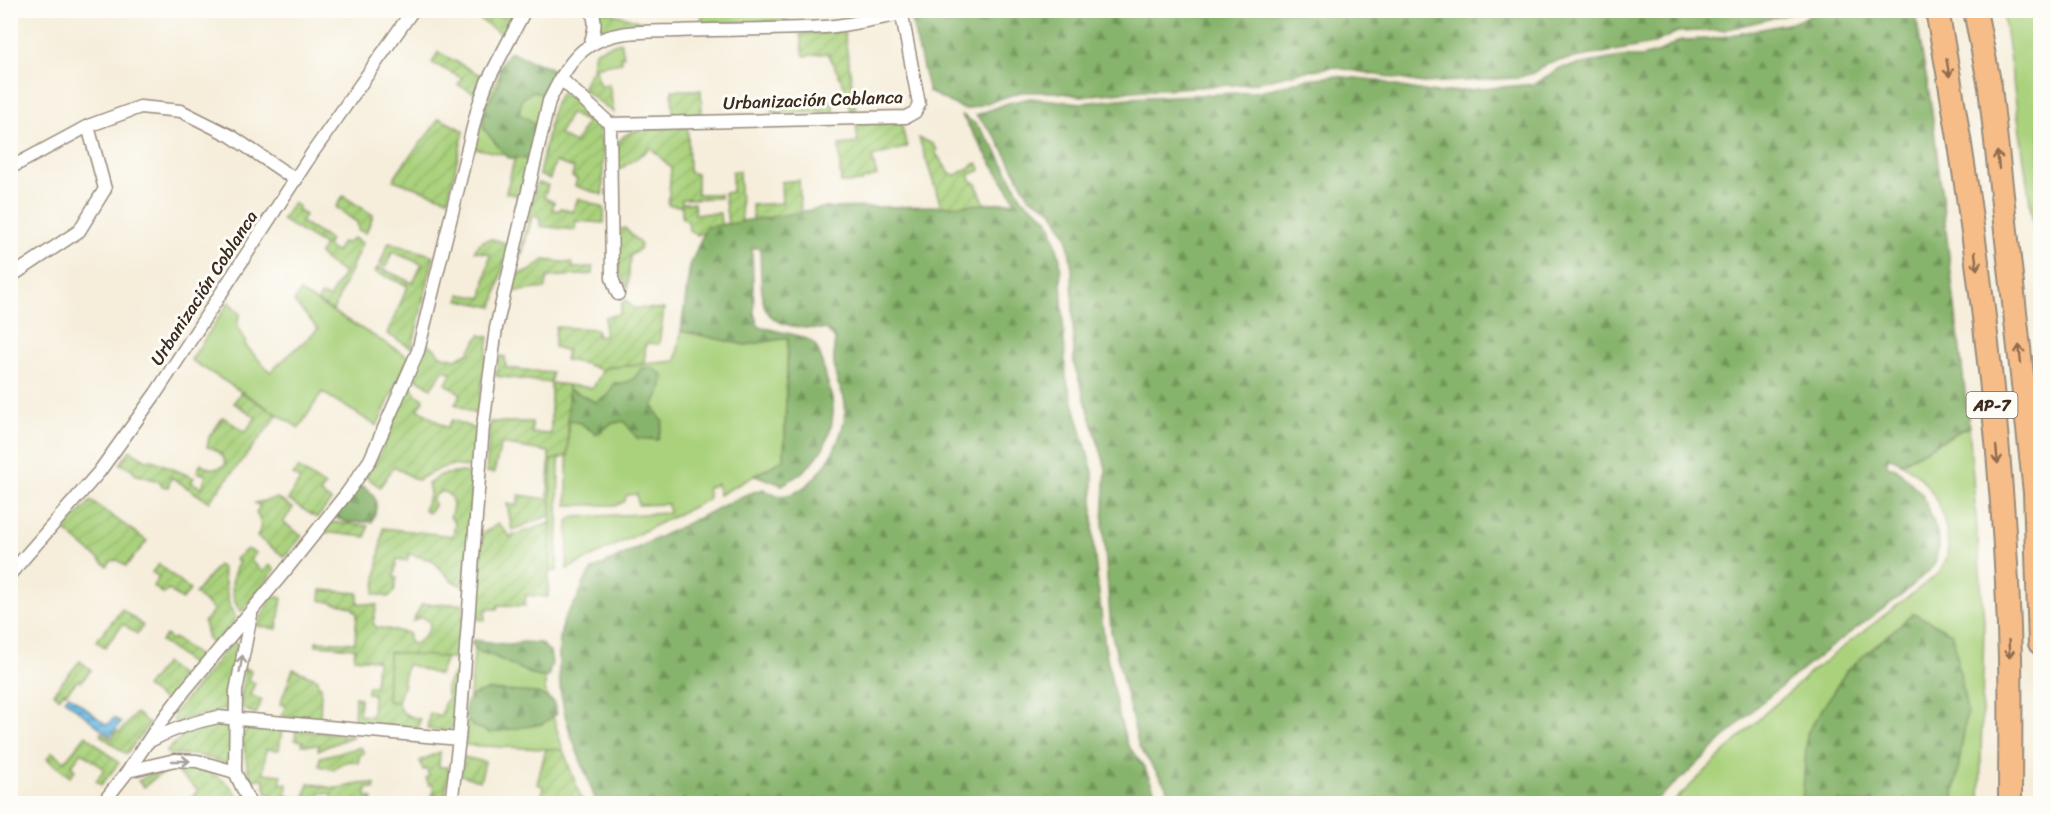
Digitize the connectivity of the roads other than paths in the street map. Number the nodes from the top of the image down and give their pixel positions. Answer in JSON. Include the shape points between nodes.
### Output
{"nodes":[{"id":1,"x":413,"y":10,"type":"edge"},
{"id":2,"x":525,"y":10,"type":"edge"},
{"id":3,"x":591,"y":10,"type":"edge"},
{"id":4,"x":1937,"y":10,"type":"edge"},
{"id":5,"x":1975,"y":10,"type":"edge"},
{"id":6,"x":901,"y":12,"type":"edge"},
{"id":7,"x":590,"y":45,"type":"junction"},
{"id":8,"x":560,"y":78,"type":"junction"},
{"id":9,"x":610,"y":124,"type":"junction"},
{"id":10,"x":88,"y":126,"type":"junction"},
{"id":11,"x":10,"y":168,"type":"edge"},
{"id":12,"x":296,"y":180,"type":"junction"},
{"id":13,"x":10,"y":277,"type":"edge"},
{"id":14,"x":618,"y":294,"type":"dead end"},
{"id":15,"x":10,"y":574,"type":"edge"},
{"id":16,"x":251,"y":611,"type":"junction"},
{"id":17,"x":2040,"y":643,"type":"edge"},
{"id":18,"x":237,"y":718,"type":"junction"},
{"id":19,"x":459,"y":739,"type":"junction"},
{"id":20,"x":147,"y":742,"type":"junction"},
{"id":21,"x":128,"y":771,"type":"junction"},
{"id":22,"x":235,"y":772,"type":"junction"},
{"id":23,"x":102,"y":804,"type":"edge"},
{"id":24,"x":250,"y":804,"type":"edge"},
{"id":25,"x":451,"y":804,"type":"edge"},
{"id":26,"x":2010,"y":804,"type":"edge"}],
"edges":[{"from":1,"to":12,"type":"street","name":"Urbanización Coblanca"},
{"from":2,"to":16,"type":"street","via":[[478,107],[418,351],[370,460]]},
{"from":3,"to":7,"type":"street","via":[[594,30]]},
{"from":4,"to":26,"type":"highway","number":"AP-7","one_way":true,"via":[[1959,130],[2000,481],[2010,658]]},
{"from":17,"to":5,"type":"highway","number":"AP-7","one_way":true,"via":[[2036,492],[1990,87]]},
{"from":6,"to":7,"type":"street","name":"Urbanización Coblanca","via":[[826,27],[614,35]]},
{"from":6,"to":9,"type":"street","name":"Urbanización Coblanca","via":[[919,104],[906,117]]},
{"from":7,"to":8,"type":"street","name":"Urbanización Coblanca"},
{"from":8,"to":9,"type":"street"},
{"from":8,"to":19,"type":"street","name":"Urbanización Coblanca","via":[[549,100],[496,328],[483,426]]},
{"from":9,"to":14,"type":"street","via":[[612,278]]},
{"from":10,"to":11,"type":"street"},
{"from":10,"to":12,"type":"street","via":[[140,107],[181,111],[231,136]]},
{"from":10,"to":13,"type":"street","via":[[105,189],[79,231]]},
{"from":12,"to":15,"type":"street","name":"Urbanización Coblanca","via":[[173,368],[99,472]]},
{"from":18,"to":16,"type":"street","one_way":true,"via":[[238,681]]},
{"from":16,"to":20,"type":"street"},
{"from":18,"to":19,"type":"street"},
{"from":18,"to":20,"type":"street","via":[[196,721]]},
{"from":18,"to":22,"type":"street"},
{"from":19,"to":25,"type":"street","name":"Urbanización Coblanca"},
{"from":20,"to":21,"type":"street"},
{"from":21,"to":22,"type":"street","one_way":true,"via":[[175,760],[197,761]]},
{"from":21,"to":23,"type":"street"},
{"from":22,"to":24,"type":"street"}]}
